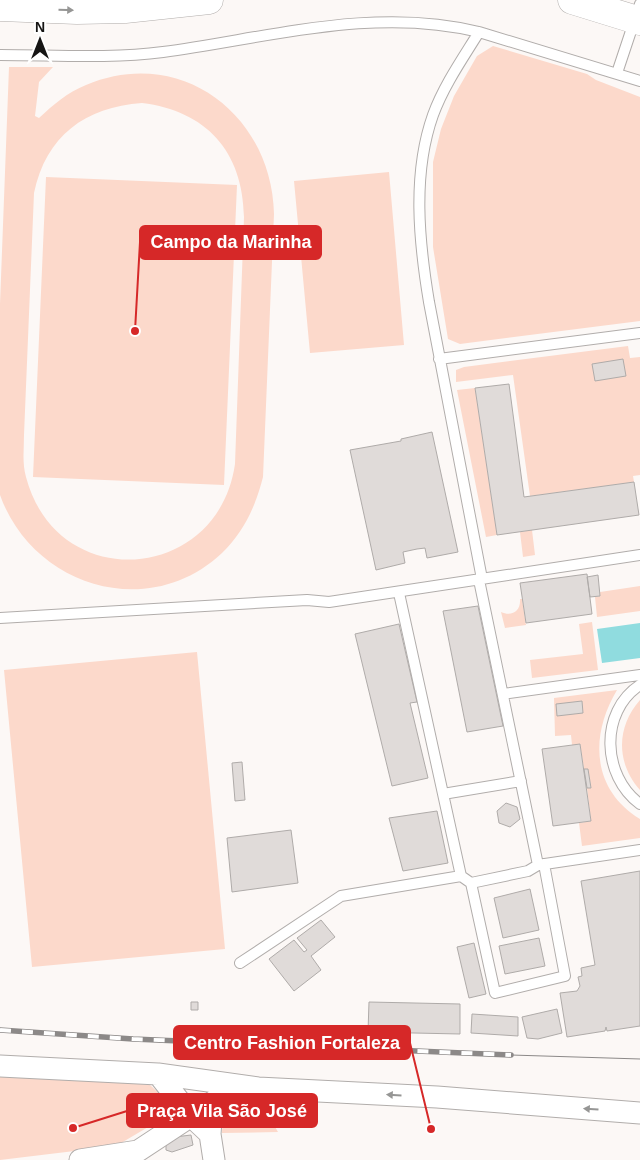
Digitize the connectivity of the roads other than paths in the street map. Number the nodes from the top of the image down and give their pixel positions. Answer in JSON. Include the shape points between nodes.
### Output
{"nodes":[{"id":1,"x":209,"y":0,"type":"edge"},
{"id":2,"x":572,"y":0,"type":"edge"},
{"id":3,"x":0,"y":7,"type":"edge"},
{"id":4,"x":638,"y":15,"type":"edge"},
{"id":5,"x":479,"y":32,"type":"junction"},
{"id":6,"x":0,"y":55,"type":"edge"},
{"id":7,"x":617,"y":73,"type":"junction"},
{"id":8,"x":640,"y":81,"type":"edge"},
{"id":9,"x":640,"y":333,"type":"edge"},
{"id":10,"x":439,"y":359,"type":"junction"},
{"id":11,"x":640,"y":555,"type":"edge"},
{"id":12,"x":481,"y":580,"type":"junction"},
{"id":13,"x":398,"y":593,"type":"junction"},
{"id":14,"x":0,"y":618,"type":"edge"},
{"id":15,"x":640,"y":675,"type":"edge"},
{"id":16,"x":640,"y":685,"type":"edge"},
{"id":17,"x":503,"y":694,"type":"junction"},
{"id":18,"x":521,"y":780,"type":"junction"},
{"id":19,"x":443,"y":794,"type":"junction"},
{"id":20,"x":640,"y":804,"type":"edge"},
{"id":21,"x":640,"y":850,"type":"edge"},
{"id":22,"x":541,"y":864,"type":"junction"},
{"id":23,"x":461,"y":876,"type":"junction"},
{"id":24,"x":471,"y":883,"type":"junction"},
{"id":25,"x":240,"y":963,"type":"dead end"},
{"id":26,"x":0,"y":1066,"type":"edge"},
{"id":27,"x":158,"y":1074,"type":"junction"},
{"id":28,"x":258,"y":1088,"type":"junction"},
{"id":29,"x":214,"y":1101,"type":"junction"},
{"id":30,"x":640,"y":1113,"type":"edge"},
{"id":31,"x":192,"y":1117,"type":"junction"},
{"id":32,"x":210,"y":1134,"type":"junction"},
{"id":33,"x":139,"y":1156,"type":"edge"},
{"id":34,"x":80,"y":1160,"type":"edge"},
{"id":35,"x":214,"y":1160,"type":"edge"}],
"edges":[{"from":3,"to":1,"type":"main road","one_way":true,"via":[[125,9]]},
{"from":2,"to":4,"type":"main road"},
{"from":4,"to":7,"type":"lane"},
{"from":5,"to":6,"type":"lane","via":[[410,22],[344,24],[162,52]]},
{"from":5,"to":7,"type":"lane"},
{"from":5,"to":10,"type":"lane","via":[[434,113],[423,151],[422,253]]},
{"from":7,"to":8,"type":"lane"},
{"from":9,"to":10,"type":"lane"},
{"from":10,"to":12,"type":"lane"},
{"from":11,"to":12,"type":"lane"},
{"from":12,"to":13,"type":"lane"},
{"from":12,"to":17,"type":"lane"},
{"from":13,"to":14,"type":"lane","via":[[329,602],[307,600]]},
{"from":13,"to":19,"type":"lane"},
{"from":15,"to":17,"type":"lane"},
{"from":16,"to":20,"type":"lane","via":[[620,706],[610,735],[613,768],[622,786]]},
{"from":17,"to":18,"type":"lane"},
{"from":18,"to":19,"type":"lane"},
{"from":18,"to":22,"type":"lane"},
{"from":19,"to":23,"type":"lane"},
{"from":21,"to":22,"type":"lane"},
{"from":22,"to":24,"type":"lane","via":[[528,871]]},
{"from":22,"to":24,"type":"lane","via":[[565,976],[495,993]]},
{"from":23,"to":24,"type":"lane"},
{"from":23,"to":25,"type":"lane","via":[[341,896]]},
{"from":26,"to":27,"type":"street"},
{"from":27,"to":28,"type":"street"},
{"from":27,"to":31,"type":"street"},
{"from":28,"to":29,"type":"street","via":[[233,1092]]},
{"from":30,"to":28,"type":"street","one_way":true,"via":[[437,1097]]},
{"from":29,"to":31,"type":"street"},
{"from":29,"to":32,"type":"street"},
{"from":31,"to":32,"type":"street"},
{"from":31,"to":33,"type":"street"},
{"from":32,"to":35,"type":"street"},
{"from":33,"to":34,"type":"street"}]}
